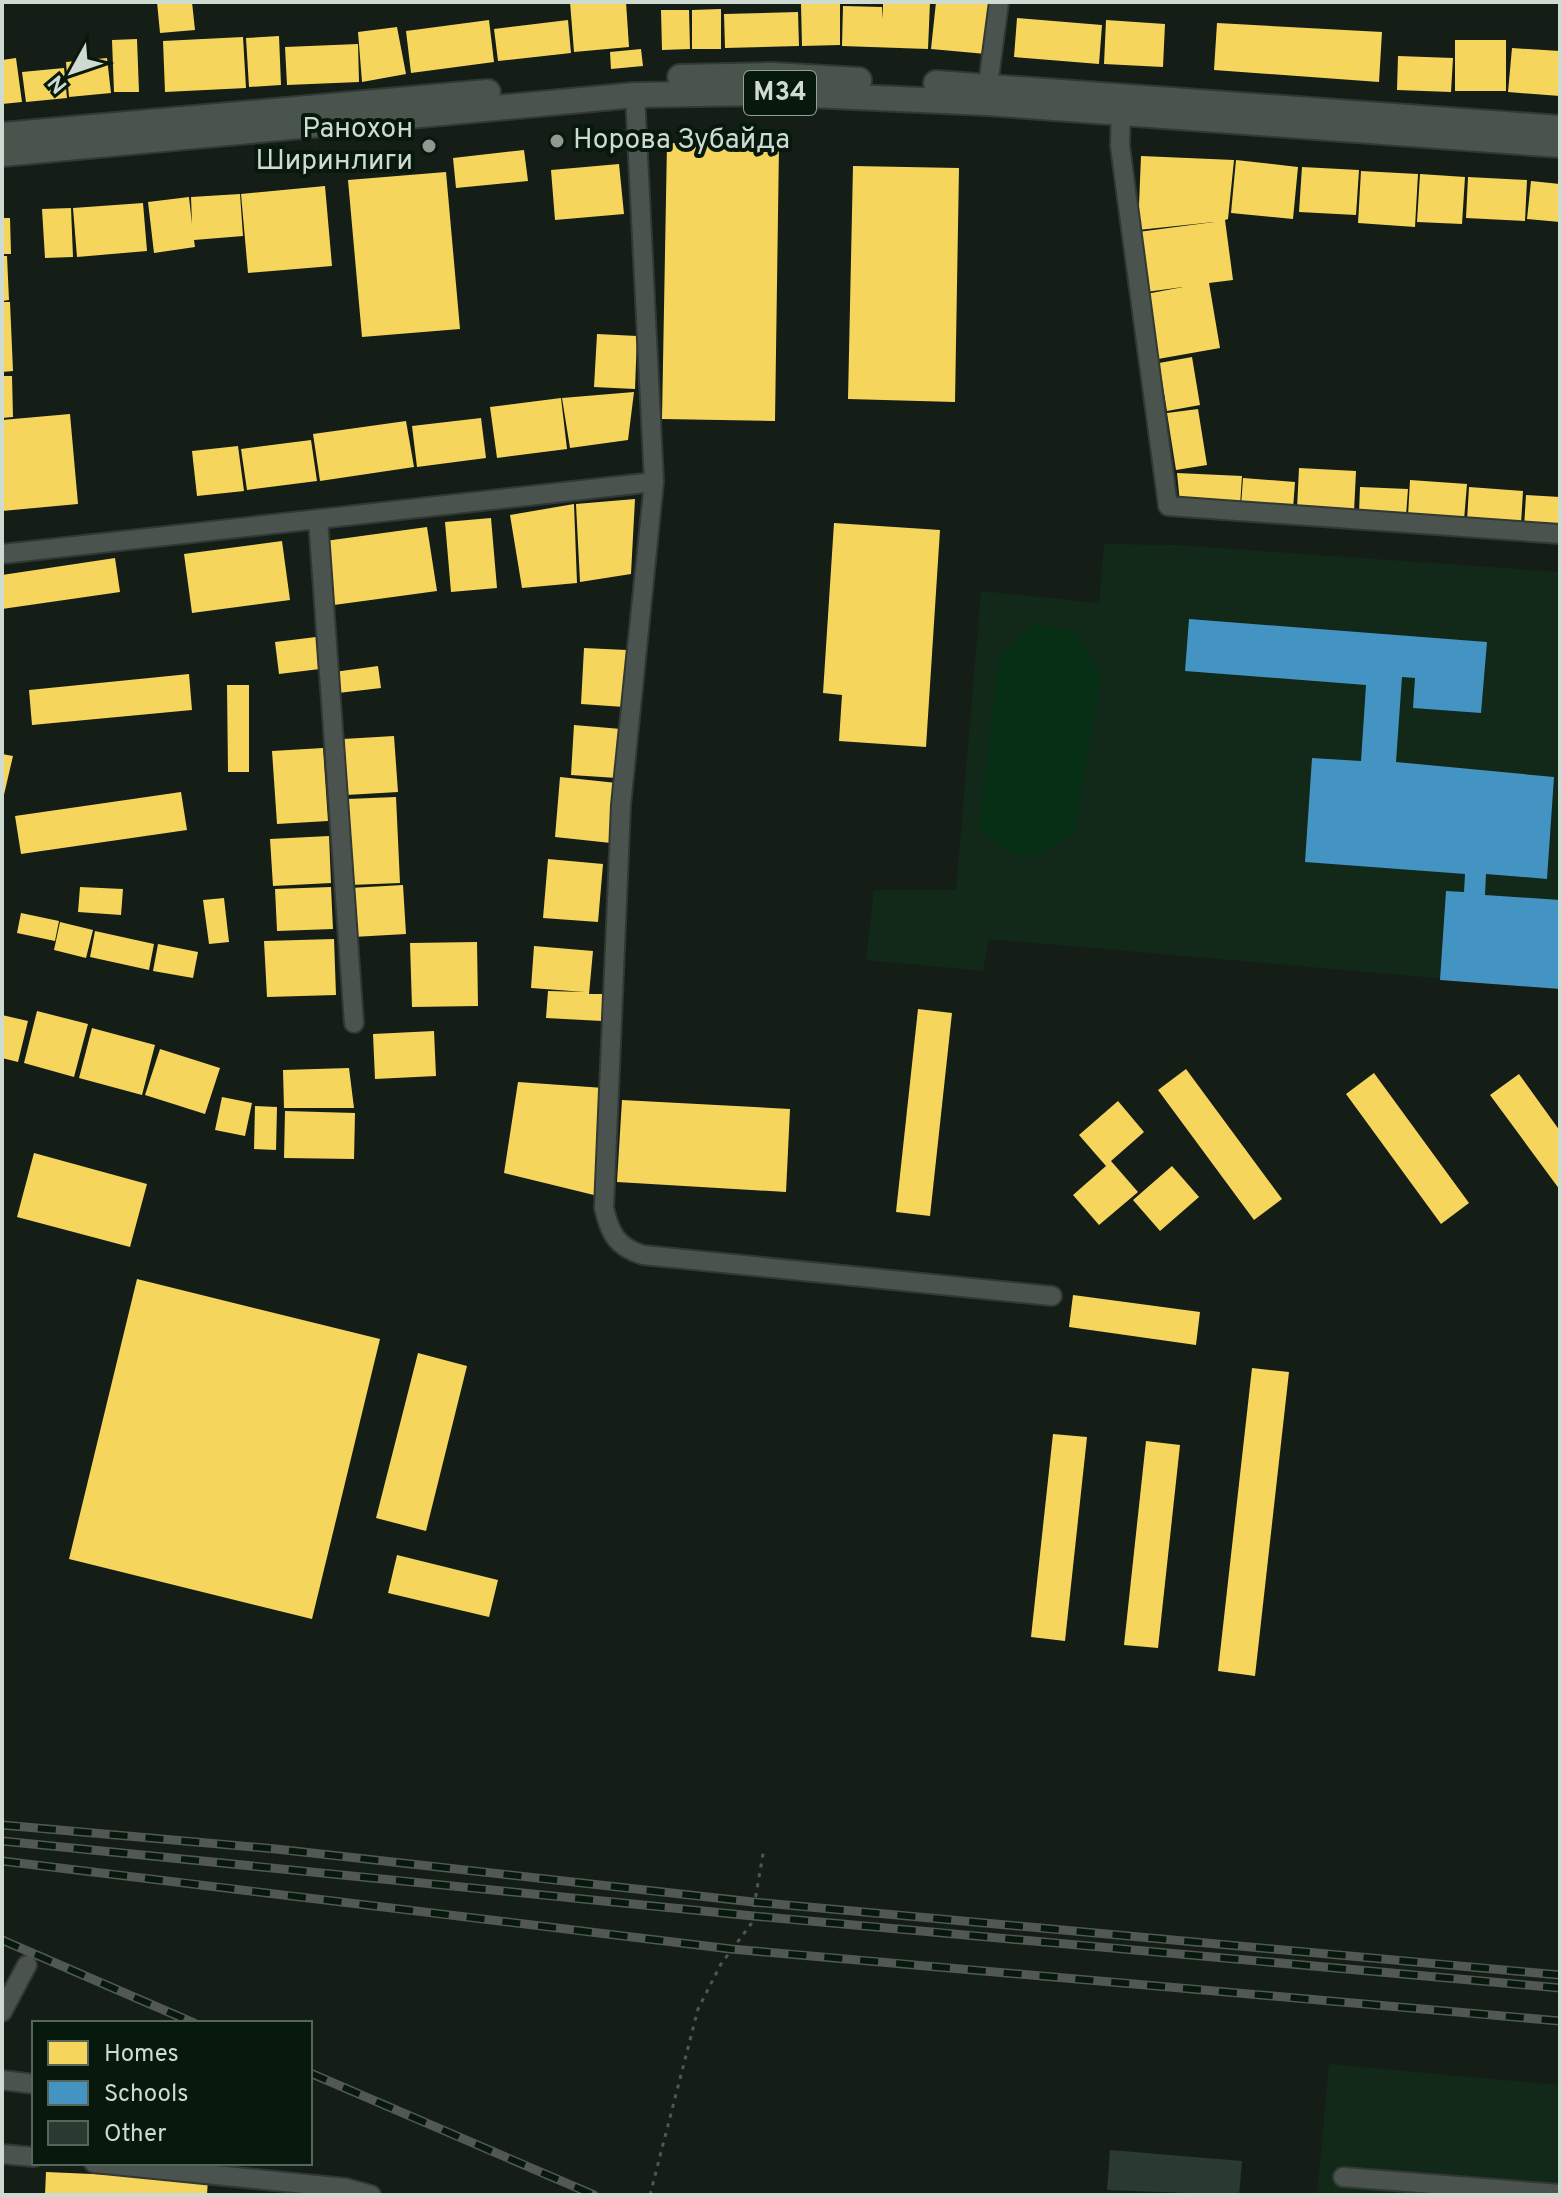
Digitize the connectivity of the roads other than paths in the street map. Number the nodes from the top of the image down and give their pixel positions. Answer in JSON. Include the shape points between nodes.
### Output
{"nodes":[{"id":1,"x":999,"y":2,"type":"edge"},
{"id":2,"x":988,"y":85,"type":"junction"},
{"id":3,"x":635,"y":95,"type":"junction"},
{"id":4,"x":1121,"y":103,"type":"junction"},
{"id":5,"x":1560,"y":128,"type":"edge"},
{"id":6,"x":2,"y":135,"type":"edge"},
{"id":7,"x":1560,"y":145,"type":"edge"},
{"id":8,"x":2,"y":154,"type":"edge"},
{"id":9,"x":654,"y":482,"type":"junction"},
{"id":10,"x":318,"y":519,"type":"junction"},
{"id":11,"x":1560,"y":534,"type":"edge"},
{"id":12,"x":2,"y":554,"type":"edge"},
{"id":13,"x":354,"y":1023,"type":"dead end"},
{"id":14,"x":1052,"y":1296,"type":"dead end"},
{"id":15,"x":27,"y":1965,"type":"dead end"},
{"id":16,"x":2,"y":2012,"type":"edge"},
{"id":17,"x":2,"y":2080,"type":"edge"},
{"id":18,"x":32,"y":2084,"type":"edge"},
{"id":19,"x":2,"y":2154,"type":"edge"},
{"id":20,"x":32,"y":2157,"type":"edge"},
{"id":21,"x":114,"y":2165,"type":"edge"},
{"id":22,"x":1343,"y":2177,"type":"dead end"},
{"id":23,"x":1560,"y":2194,"type":"edge"},
{"id":24,"x":371,"y":2195,"type":"edge"}],
"edges":[{"from":1,"to":2,"type":"street"},
{"from":2,"to":4,"type":"main road","number":"M34"},
{"from":2,"to":6,"type":"main road","number":"M34","via":[[772,75],[652,78]]},
{"from":3,"to":4,"type":"main road","number":"M34"},
{"from":3,"to":8,"type":"main road","number":"M34"},
{"from":3,"to":9,"type":"street"},
{"from":4,"to":5,"type":"main road","number":"M34"},
{"from":4,"to":7,"type":"main road","number":"M34"},
{"from":4,"to":11,"type":"street","via":[[1120,146],[1168,506]]},
{"from":9,"to":10,"type":"street"},
{"from":9,"to":14,"type":"street","via":[[621,805],[604,1208],[610,1233],[625,1250],[643,1255]]},
{"from":10,"to":12,"type":"street"},
{"from":10,"to":13,"type":"street"},
{"from":15,"to":16,"type":"street"},
{"from":17,"to":18,"type":"street"},
{"from":19,"to":20,"type":"street"},
{"from":21,"to":24,"type":"street","via":[[346,2188]]},
{"from":22,"to":23,"type":"street"}]}
